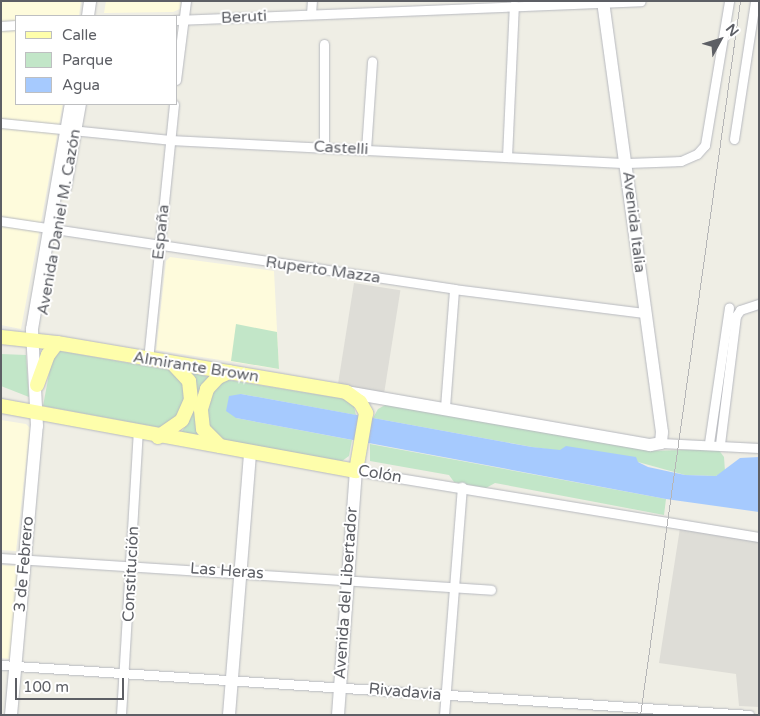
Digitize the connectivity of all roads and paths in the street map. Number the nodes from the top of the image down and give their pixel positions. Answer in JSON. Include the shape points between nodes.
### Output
{"nodes":[{"id":1,"x":90,"y":1,"type":"edge"},
{"id":2,"x":98,"y":1,"type":"edge"},
{"id":3,"x":186,"y":1,"type":"edge"},
{"id":4,"x":312,"y":1,"type":"edge"},
{"id":5,"x":362,"y":1,"type":"edge"},
{"id":6,"x":640,"y":1,"type":"edge"},
{"id":7,"x":729,"y":1,"type":"edge"},
{"id":8,"x":754,"y":1,"type":"edge"},
{"id":9,"x":603,"y":3,"type":"edge"},
{"id":10,"x":419,"y":5,"type":"edge"},
{"id":11,"x":514,"y":5,"type":"junction"},
{"id":12,"x":362,"y":12,"type":"junction"},
{"id":13,"x":311,"y":14,"type":"junction"},
{"id":14,"x":88,"y":15,"type":"edge"},
{"id":15,"x":96,"y":15,"type":"edge"},
{"id":16,"x":180,"y":20,"type":"edge"},
{"id":17,"x":1,"y":26,"type":"edge"},
{"id":18,"x":15,"y":26,"type":"edge"},
{"id":19,"x":324,"y":44,"type":"dead end"},
{"id":20,"x":178,"y":50,"type":"edge"},
{"id":21,"x":372,"y":61,"type":"dead end"},
{"id":22,"x":71,"y":105,"type":"edge"},
{"id":23,"x":80,"y":105,"type":"edge"},
{"id":24,"x":174,"y":105,"type":"edge"},
{"id":25,"x":1,"y":123,"type":"edge"},
{"id":26,"x":70,"y":131,"type":"junction"},
{"id":27,"x":170,"y":140,"type":"junction"},
{"id":28,"x":734,"y":140,"type":"dead end"},
{"id":29,"x":324,"y":147,"type":"junction"},
{"id":30,"x":366,"y":150,"type":"junction"},
{"id":31,"x":507,"y":157,"type":"junction"},
{"id":32,"x":627,"y":163,"type":"junction"},
{"id":33,"x":1,"y":221,"type":"edge"},
{"id":34,"x":53,"y":230,"type":"junction"},
{"id":35,"x":159,"y":247,"type":"junction"},
{"id":36,"x":454,"y":289,"type":"junction"},
{"id":37,"x":759,"y":304,"type":"edge"},
{"id":38,"x":729,"y":307,"type":"dead end"},
{"id":39,"x":645,"y":313,"type":"junction"},
{"id":40,"x":1,"y":337,"type":"edge"},
{"id":41,"x":35,"y":340,"type":"junction"},
{"id":42,"x":57,"y":343,"type":"junction"},
{"id":43,"x":148,"y":360,"type":"junction"},
{"id":44,"x":172,"y":364,"type":"junction"},
{"id":45,"x":229,"y":372,"type":"junction"},
{"id":46,"x":37,"y":385,"type":"junction"},
{"id":47,"x":346,"y":392,"type":"junction"},
{"id":48,"x":391,"y":398,"type":"junction"},
{"id":49,"x":1,"y":406,"type":"edge"},
{"id":50,"x":445,"y":407,"type":"junction"},
{"id":51,"x":366,"y":413,"type":"junction"},
{"id":52,"x":37,"y":414,"type":"junction"},
{"id":53,"x":138,"y":433,"type":"junction"},
{"id":54,"x":158,"y":437,"type":"junction"},
{"id":55,"x":661,"y":443,"type":"junction"},
{"id":56,"x":708,"y":443,"type":"junction"},
{"id":57,"x":720,"y":444,"type":"junction"},
{"id":58,"x":220,"y":446,"type":"junction"},
{"id":59,"x":759,"y":448,"type":"edge"},
{"id":60,"x":250,"y":452,"type":"junction"},
{"id":61,"x":356,"y":471,"type":"junction"},
{"id":62,"x":462,"y":487,"type":"junction"},
{"id":63,"x":759,"y":537,"type":"edge"},
{"id":64,"x":1,"y":558,"type":"edge"},
{"id":65,"x":24,"y":559,"type":"junction"},
{"id":66,"x":131,"y":565,"type":"junction"},
{"id":67,"x":239,"y":572,"type":"junction"},
{"id":68,"x":347,"y":580,"type":"junction"},
{"id":69,"x":453,"y":588,"type":"junction"},
{"id":70,"x":491,"y":590,"type":"dead end"},
{"id":71,"x":1,"y":665,"type":"edge"},
{"id":72,"x":15,"y":666,"type":"junction"},
{"id":73,"x":126,"y":672,"type":"junction"},
{"id":74,"x":233,"y":679,"type":"junction"},
{"id":75,"x":340,"y":686,"type":"junction"},
{"id":76,"x":446,"y":695,"type":"junction"},
{"id":77,"x":657,"y":711,"type":"edge"},
{"id":78,"x":11,"y":715,"type":"edge"},
{"id":79,"x":121,"y":715,"type":"edge"},
{"id":80,"x":229,"y":715,"type":"edge"},
{"id":81,"x":338,"y":715,"type":"edge"},
{"id":82,"x":444,"y":715,"type":"edge"},
{"id":83,"x":749,"y":715,"type":"edge"}],
"edges":[{"from":1,"to":14,"type":"street"},
{"from":2,"to":15,"type":"street"},
{"from":3,"to":16,"type":"street"},
{"from":4,"to":13,"type":"street"},
{"from":5,"to":12,"type":"street"},
{"from":6,"to":9,"type":"street","name":"Beruti"},
{"from":7,"to":32,"type":"street","name":"Castelli","via":[[705,145],[697,154],[681,161]]},
{"from":8,"to":28,"type":"street"},
{"from":9,"to":11,"type":"street","name":"Beruti"},
{"from":9,"to":32,"type":"street","name":"Avenida Italia"},
{"from":10,"to":11,"type":"street","name":"Beruti"},
{"from":10,"to":12,"type":"street","name":"Beruti"},
{"from":11,"to":31,"type":"street"},
{"from":12,"to":13,"type":"street","name":"Beruti"},
{"from":13,"to":16,"type":"street","name":"Beruti"},
{"from":16,"to":20,"type":"street"},
{"from":17,"to":18,"type":"street"},
{"from":19,"to":29,"type":"street"},
{"from":21,"to":30,"type":"street"},
{"from":22,"to":26,"type":"street","name":"Avenida Daniel M. Cazón"},
{"from":23,"to":26,"type":"street","name":"Avenida Daniel M. Cazón"},
{"from":24,"to":27,"type":"street","name":"España"},
{"from":25,"to":26,"type":"street","name":"Castelli"},
{"from":26,"to":27,"type":"street","name":"Castelli"},
{"from":26,"to":34,"type":"street","name":"Avenida Daniel M. Cazón"},
{"from":27,"to":29,"type":"street","name":"Castelli"},
{"from":27,"to":35,"type":"street","name":"España"},
{"from":29,"to":30,"type":"street","name":"Castelli"},
{"from":30,"to":31,"type":"street","name":"Castelli"},
{"from":31,"to":32,"type":"street","name":"Castelli"},
{"from":32,"to":39,"type":"street","name":"Avenida Italia"},
{"from":33,"to":34,"type":"street","name":"Ruperto Mazza"},
{"from":34,"to":35,"type":"street","name":"Ruperto Mazza"},
{"from":34,"to":41,"type":"street","name":"Avenida Daniel M. Cazón"},
{"from":35,"to":36,"type":"street","name":"Ruperto Mazza"},
{"from":35,"to":43,"type":"street","name":"España"},
{"from":36,"to":39,"type":"street","name":"Ruperto Mazza"},
{"from":36,"to":50,"type":"street"},
{"from":37,"to":57,"type":"street","via":[[740,310],[736,316]]},
{"from":38,"to":56,"type":"street"},
{"from":39,"to":55,"type":"street","name":"Avenida Italia"},
{"from":40,"to":41,"type":"main road","name":"Almirante Brown"},
{"from":41,"to":42,"type":"main road","name":"Almirante Brown"},
{"from":41,"to":46,"type":"street","name":"Avenida Daniel M. Cazón"},
{"from":42,"to":43,"type":"main road","name":"Almirante Brown"},
{"from":42,"to":46,"type":"main road","via":[[48,355]]},
{"from":43,"to":44,"type":"main road","name":"Almirante Brown"},
{"from":44,"to":45,"type":"main road","name":"Almirante Brown"},
{"from":44,"to":54,"type":"main road","via":[[189,381],[191,400],[182,420]]},
{"from":45,"to":47,"type":"main road","name":"Almirante Brown"},
{"from":45,"to":58,"type":"main road","via":[[218,377],[207,390],[201,409],[204,429]]},
{"from":46,"to":52,"type":"street","name":"3 de Febrero"},
{"from":47,"to":48,"type":"street","name":"Almirante Brown"},
{"from":47,"to":51,"type":"main road","via":[[360,402]]},
{"from":48,"to":50,"type":"street","name":"Almirante Brown"},
{"from":48,"to":51,"type":"street","via":[[376,403]]},
{"from":49,"to":52,"type":"main road","name":"Colón"},
{"from":50,"to":55,"type":"street","name":"Almirante Brown","via":[[650,445]]},
{"from":51,"to":61,"type":"main road"},
{"from":52,"to":53,"type":"main road","name":"Colón"},
{"from":52,"to":65,"type":"street","name":"3 de Febrero"},
{"from":53,"to":54,"type":"main road","name":"Colón"},
{"from":53,"to":66,"type":"street","name":"Constitución"},
{"from":54,"to":58,"type":"main road","name":"Colón"},
{"from":55,"to":56,"type":"street","name":"Almirante Brown"},
{"from":56,"to":57,"type":"street","name":"Almirante Brown"},
{"from":57,"to":59,"type":"street","name":"Almirante Brown"},
{"from":58,"to":60,"type":"main road","name":"Colón"},
{"from":60,"to":61,"type":"main road","name":"Colón"},
{"from":60,"to":67,"type":"street"},
{"from":61,"to":62,"type":"street","name":"Colón"},
{"from":61,"to":68,"type":"street","name":"Avenida del Libertador"},
{"from":62,"to":63,"type":"street","name":"Colón"},
{"from":62,"to":69,"type":"street"},
{"from":64,"to":65,"type":"street","name":"Las Heras"},
{"from":65,"to":66,"type":"street","name":"Las Heras"},
{"from":65,"to":72,"type":"street","name":"3 de Febrero"},
{"from":66,"to":67,"type":"street","name":"Las Heras"},
{"from":66,"to":73,"type":"street","name":"Constitución"},
{"from":67,"to":68,"type":"street","name":"Las Heras"},
{"from":67,"to":74,"type":"street"},
{"from":68,"to":69,"type":"street","name":"Las Heras"},
{"from":68,"to":75,"type":"street","name":"Avenida del Libertador"},
{"from":69,"to":70,"type":"street","name":"Las Heras"},
{"from":69,"to":76,"type":"street"},
{"from":71,"to":72,"type":"street","name":"Rivadavia"},
{"from":72,"to":73,"type":"street","name":"Rivadavia"},
{"from":72,"to":78,"type":"street","name":"3 de Febrero"},
{"from":73,"to":74,"type":"street","name":"Rivadavia"},
{"from":73,"to":79,"type":"street","name":"Constitución"},
{"from":74,"to":75,"type":"street","name":"Rivadavia"},
{"from":74,"to":80,"type":"street"},
{"from":75,"to":76,"type":"street","name":"Rivadavia"},
{"from":75,"to":81,"type":"street","name":"Avenida del Libertador"},
{"from":76,"to":77,"type":"street","name":"Rivadavia"},
{"from":76,"to":82,"type":"street"},
{"from":77,"to":83,"type":"street","name":"Rivadavia"}]}
